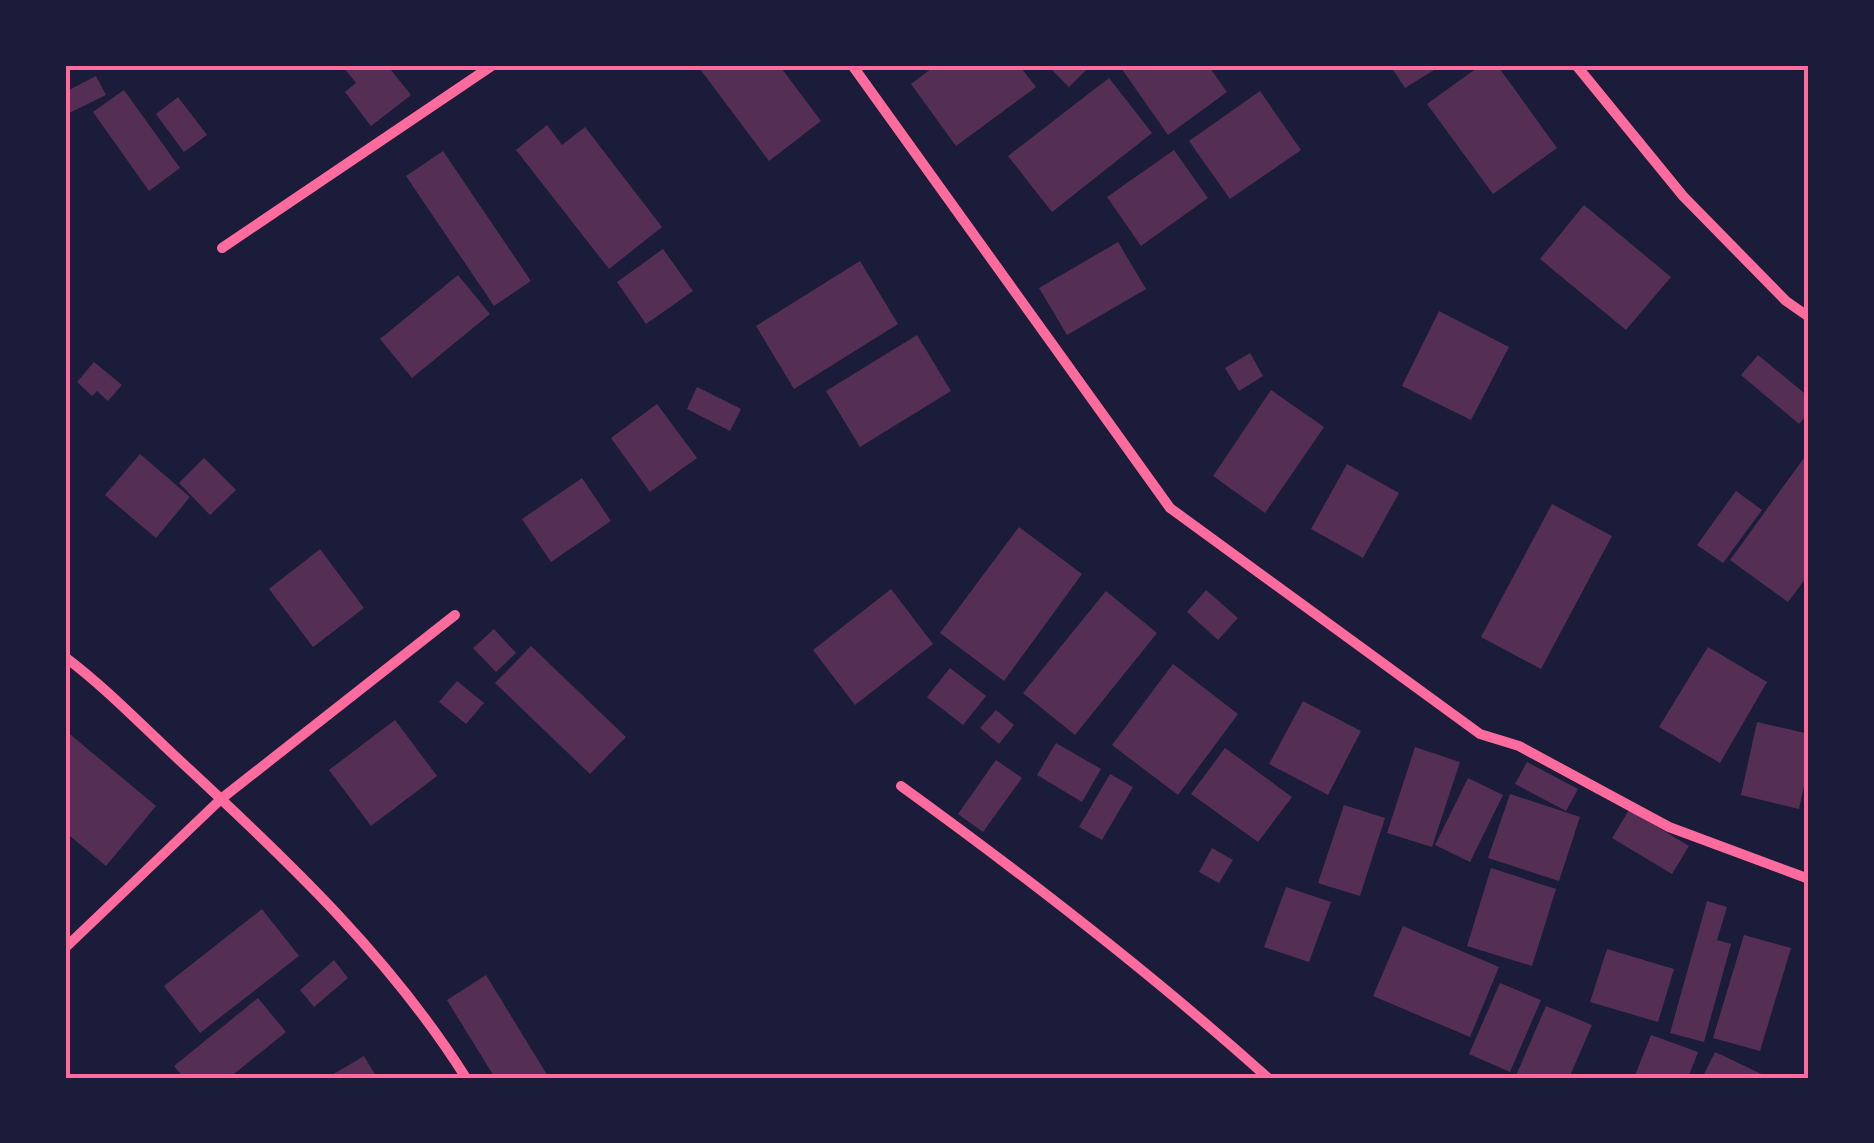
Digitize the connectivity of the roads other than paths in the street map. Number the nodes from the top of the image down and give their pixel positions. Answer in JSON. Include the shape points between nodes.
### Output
{"nodes":[{"id":1,"x":493,"y":65,"type":"edge"},
{"id":2,"x":852,"y":65,"type":"edge"},
{"id":3,"x":1576,"y":65,"type":"edge"},
{"id":4,"x":222,"y":248,"type":"dead end"},
{"id":5,"x":1809,"y":316,"type":"edge"},
{"id":6,"x":455,"y":615,"type":"dead end"},
{"id":7,"x":65,"y":657,"type":"edge"},
{"id":8,"x":901,"y":786,"type":"dead end"},
{"id":9,"x":221,"y":799,"type":"junction"},
{"id":10,"x":1809,"y":879,"type":"edge"},
{"id":11,"x":65,"y":948,"type":"edge"},
{"id":12,"x":466,"y":1078,"type":"edge"},
{"id":13,"x":1268,"y":1078,"type":"edge"}],
"edges":[{"from":1,"to":4,"type":"street"},
{"from":2,"to":10,"type":"street","via":[[1170,508],[1480,734],[1519,746],[1669,827]]},
{"from":3,"to":5,"type":"street","via":[[1683,196]]},
{"from":6,"to":9,"type":"street"},
{"from":7,"to":9,"type":"street"},
{"from":8,"to":13,"type":"street","via":[[1032,880]]},
{"from":9,"to":11,"type":"street"},
{"from":9,"to":12,"type":"street","via":[[374,954]]}]}
